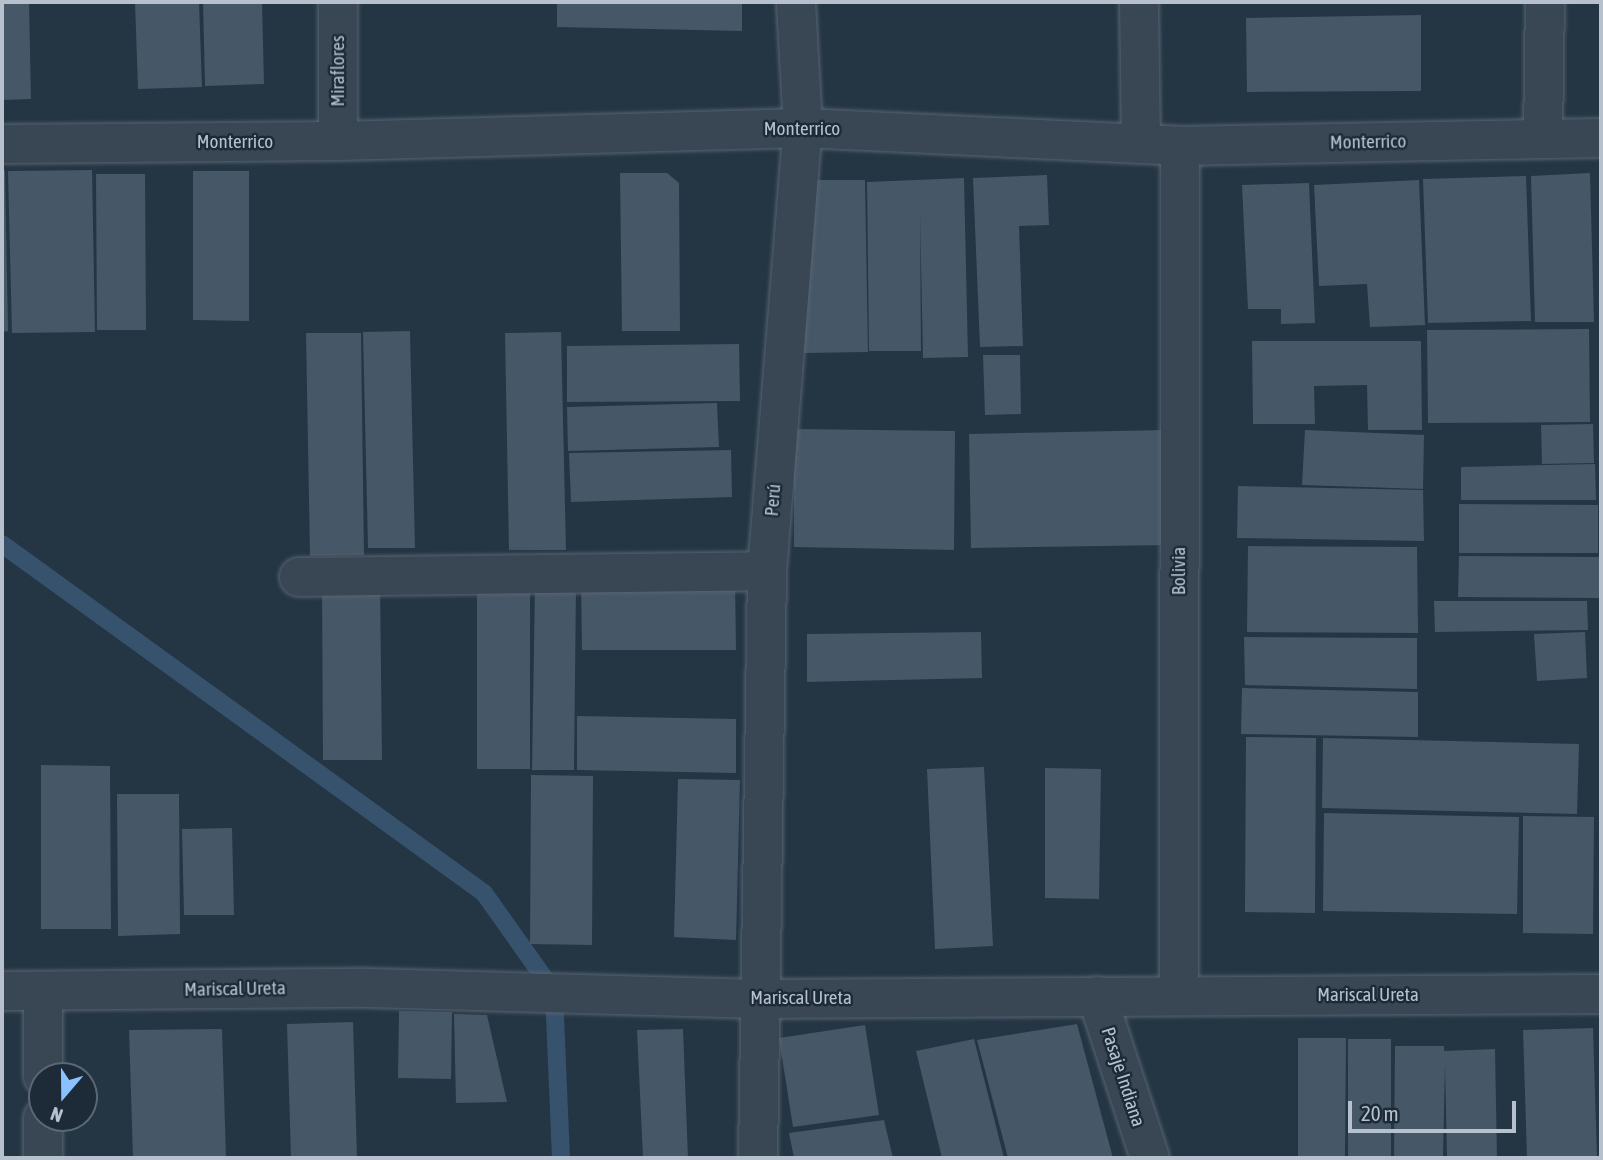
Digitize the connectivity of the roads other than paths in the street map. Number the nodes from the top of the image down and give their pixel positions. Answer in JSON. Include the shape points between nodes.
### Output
{"nodes":[{"id":1,"x":338,"y":2,"type":"edge"},
{"id":2,"x":796,"y":2,"type":"edge"},
{"id":3,"x":1139,"y":2,"type":"edge"},
{"id":4,"x":1545,"y":2,"type":"edge"},
{"id":5,"x":803,"y":128,"type":"junction"},
{"id":6,"x":1601,"y":138,"type":"edge"},
{"id":7,"x":1543,"y":139,"type":"junction"},
{"id":8,"x":338,"y":141,"type":"junction"},
{"id":9,"x":1141,"y":143,"type":"junction"},
{"id":10,"x":2,"y":144,"type":"edge"},
{"id":11,"x":1180,"y":146,"type":"junction"},
{"id":12,"x":767,"y":571,"type":"junction"},
{"id":13,"x":299,"y":576,"type":"dead end"},
{"id":14,"x":2,"y":991,"type":"edge"},
{"id":15,"x":43,"y":991,"type":"junction"},
{"id":16,"x":1601,"y":994,"type":"edge"},
{"id":17,"x":1097,"y":996,"type":"junction"},
{"id":18,"x":1179,"y":996,"type":"junction"},
{"id":19,"x":759,"y":999,"type":"junction"},
{"id":20,"x":43,"y":1062,"type":"edge"},
{"id":21,"x":43,"y":1132,"type":"edge"},
{"id":22,"x":43,"y":1158,"type":"edge"},
{"id":23,"x":758,"y":1158,"type":"edge"},
{"id":24,"x":1150,"y":1158,"type":"edge"}],
"edges":[{"from":1,"to":8,"type":"street","name":"Miraflores"},
{"from":2,"to":5,"type":"street","name":"Perú"},
{"from":3,"to":9,"type":"street"},
{"from":4,"to":7,"type":"street"},
{"from":5,"to":8,"type":"street","name":"Monterrico"},
{"from":5,"to":9,"type":"street","name":"Monterrico"},
{"from":5,"to":12,"type":"street","name":"Perú"},
{"from":6,"to":7,"type":"street","name":"Monterrico"},
{"from":7,"to":11,"type":"street","name":"Monterrico"},
{"from":8,"to":10,"type":"street","name":"Monterrico"},
{"from":9,"to":11,"type":"street","name":"Monterrico"},
{"from":11,"to":18,"type":"street","name":"Bolivia"},
{"from":12,"to":13,"type":"street"},
{"from":12,"to":19,"type":"street","name":"Perú"},
{"from":14,"to":15,"type":"street","name":"Mariscal Ureta"},
{"from":15,"to":19,"type":"street","name":"Mariscal Ureta","via":[[368,988]]},
{"from":15,"to":20,"type":"street"},
{"from":16,"to":18,"type":"street","name":"Mariscal Ureta"},
{"from":17,"to":18,"type":"street","name":"Mariscal Ureta"},
{"from":17,"to":19,"type":"street","name":"Mariscal Ureta"},
{"from":17,"to":24,"type":"street","name":"Pasaje Indiana"},
{"from":19,"to":23,"type":"street","name":"Perú"},
{"from":21,"to":22,"type":"street"}]}
